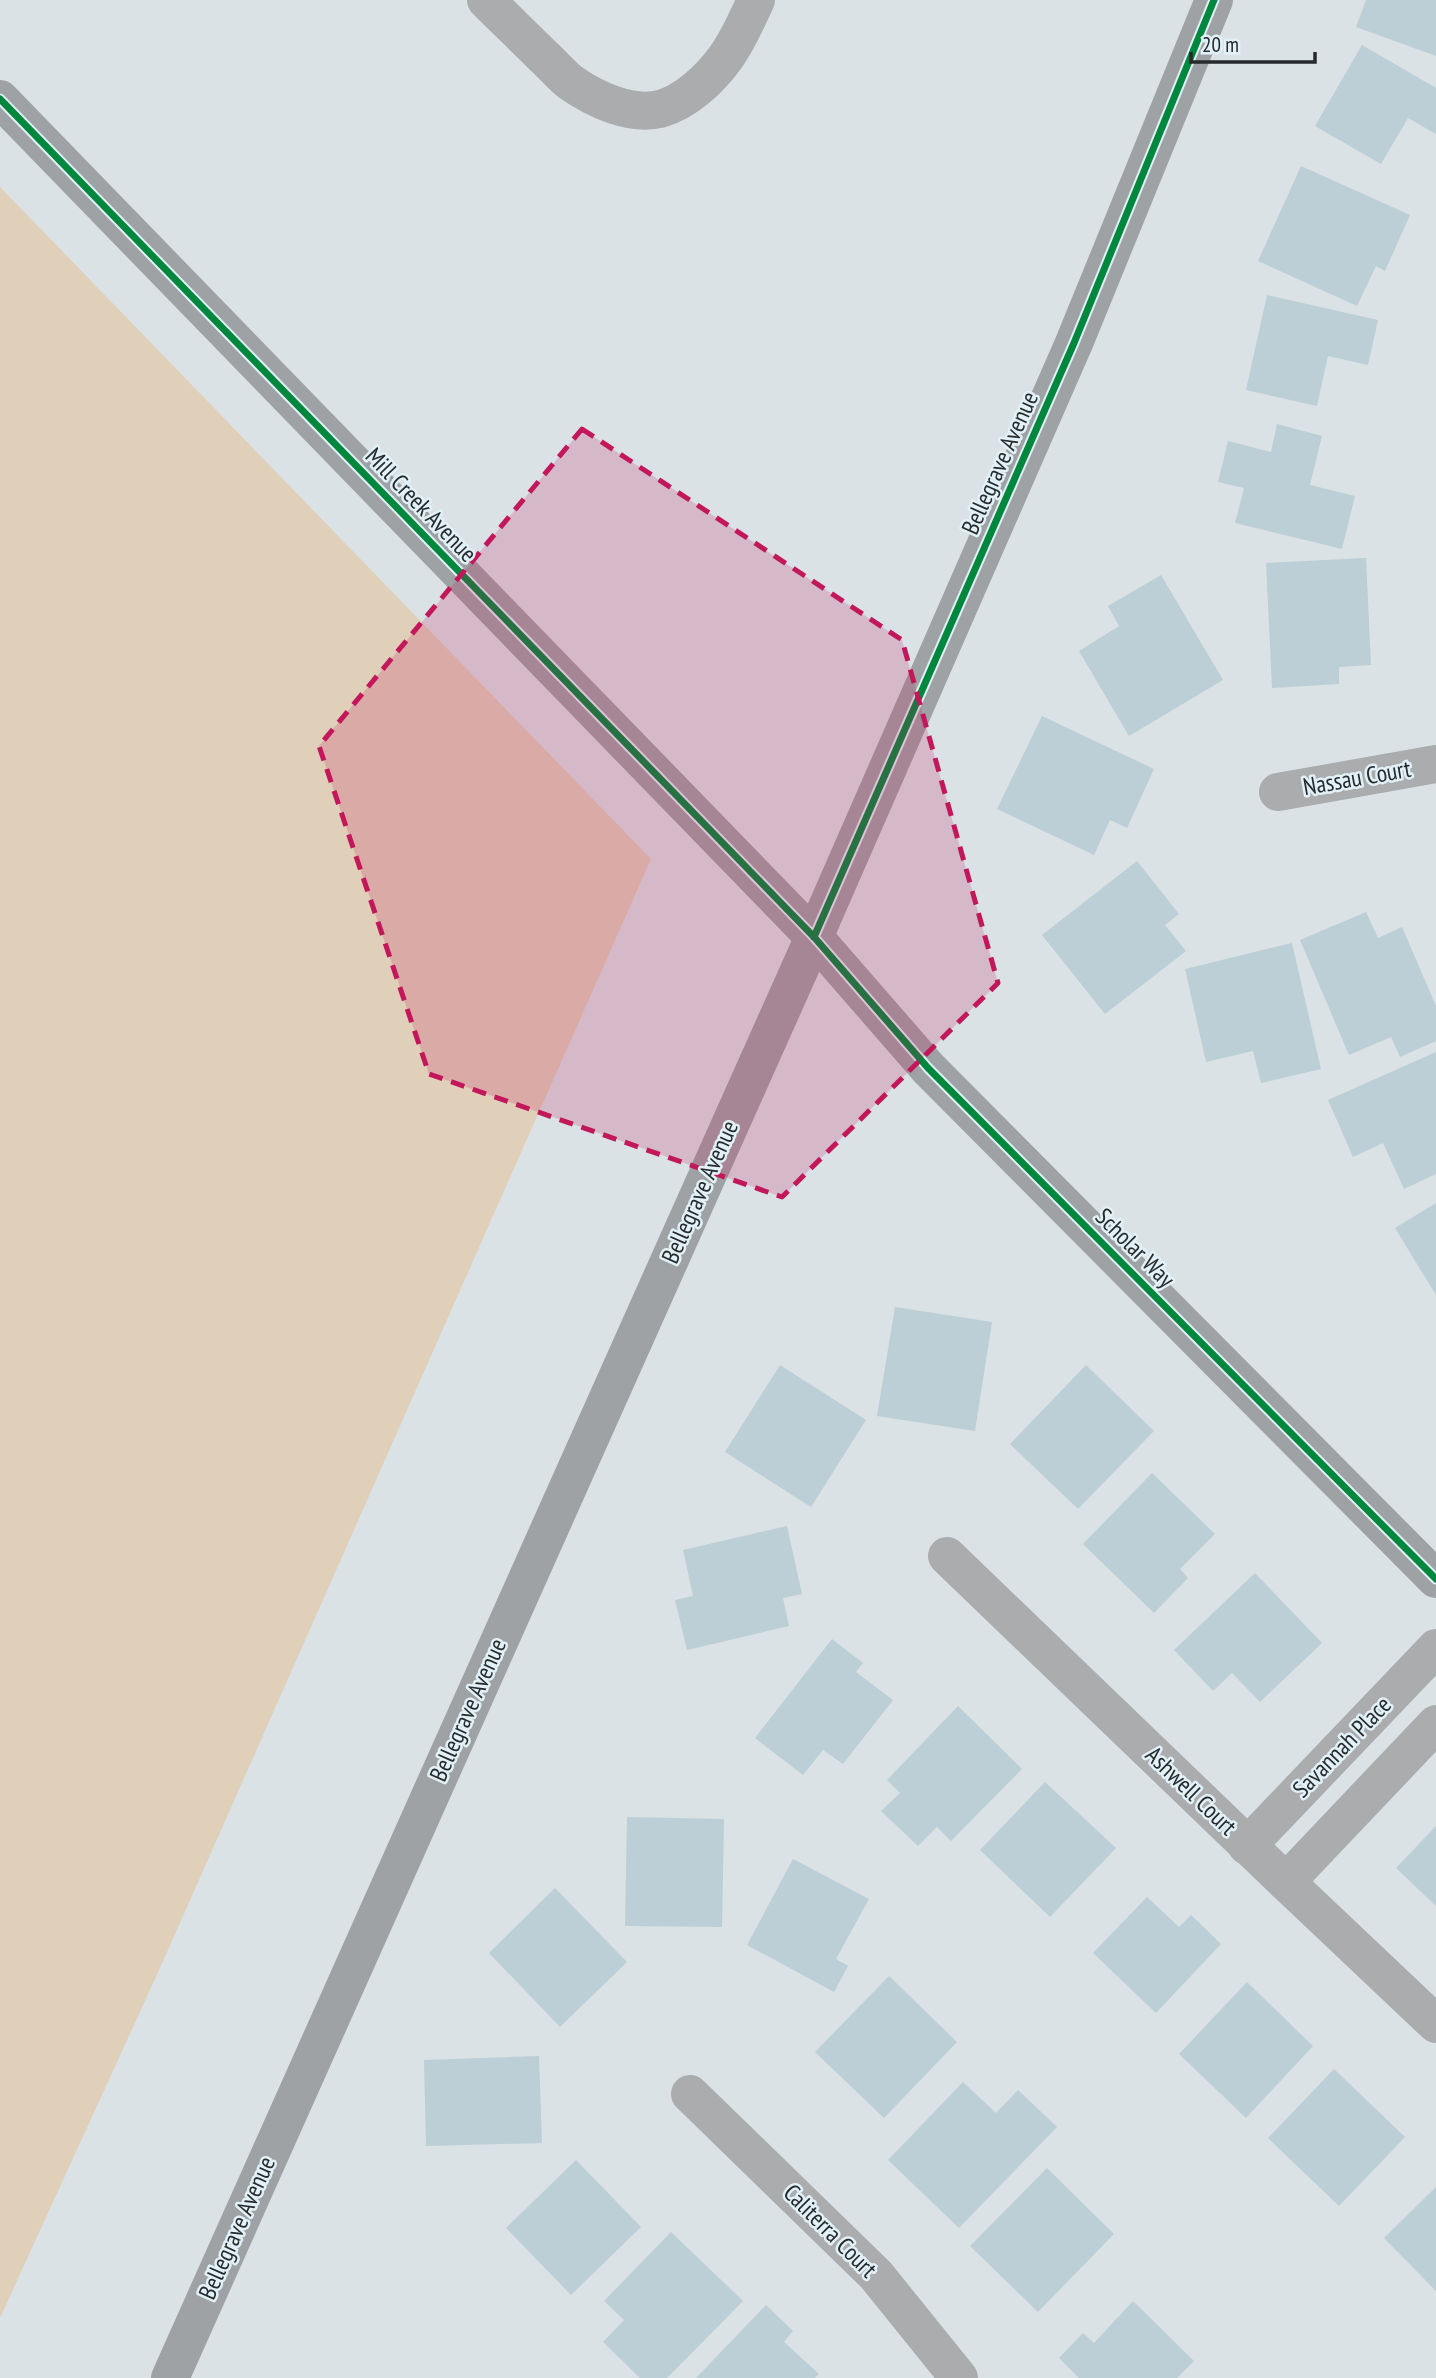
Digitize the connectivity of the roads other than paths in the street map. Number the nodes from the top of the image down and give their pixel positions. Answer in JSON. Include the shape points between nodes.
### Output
{"nodes":[{"id":1,"x":486,"y":0,"type":"edge"},
{"id":2,"x":756,"y":0,"type":"edge"},
{"id":3,"x":1214,"y":0,"type":"edge"},
{"id":4,"x":0,"y":99,"type":"edge"},
{"id":5,"x":1436,"y":764,"type":"edge"},
{"id":6,"x":1278,"y":792,"type":"dead end"},
{"id":7,"x":814,"y":937,"type":"junction"},
{"id":8,"x":947,"y":1556,"type":"dead end"},
{"id":9,"x":1436,"y":1579,"type":"edge"},
{"id":10,"x":1436,"y":1648,"type":"edge"},
{"id":11,"x":1436,"y":1724,"type":"edge"},
{"id":12,"x":1247,"y":1846,"type":"junction"},
{"id":13,"x":1286,"y":1882,"type":"junction"},
{"id":14,"x":1436,"y":2024,"type":"edge"},
{"id":15,"x":690,"y":2094,"type":"dead end"},
{"id":16,"x":170,"y":2378,"type":"edge"},
{"id":17,"x":959,"y":2378,"type":"edge"}],
"edges":[{"from":1,"to":2,"type":"street","via":[[568,80],[589,94],[636,110],[660,109],[708,79],[741,32]]},
{"from":3,"to":7,"type":"main road","name":"Bellegrave Avenue","via":[[1074,343]]},
{"from":4,"to":7,"type":"main road","name":"Mill Creek Avenue"},
{"from":5,"to":6,"type":"street","name":"Nassau Court"},
{"from":7,"to":9,"type":"main road","name":"Scholar Way","via":[[928,1068]]},
{"from":7,"to":16,"type":"main road","name":"Bellegrave Avenue"},
{"from":8,"to":12,"type":"street","name":"Ashwell Court"},
{"from":10,"to":12,"type":"street","name":"Savannah Place"},
{"from":11,"to":13,"type":"street"},
{"from":12,"to":13,"type":"street","name":"Ashwell Court"},
{"from":13,"to":14,"type":"street","name":"Ashwell Court"},
{"from":15,"to":17,"type":"street","name":"Caliterra Court","via":[[876,2275]]}]}
